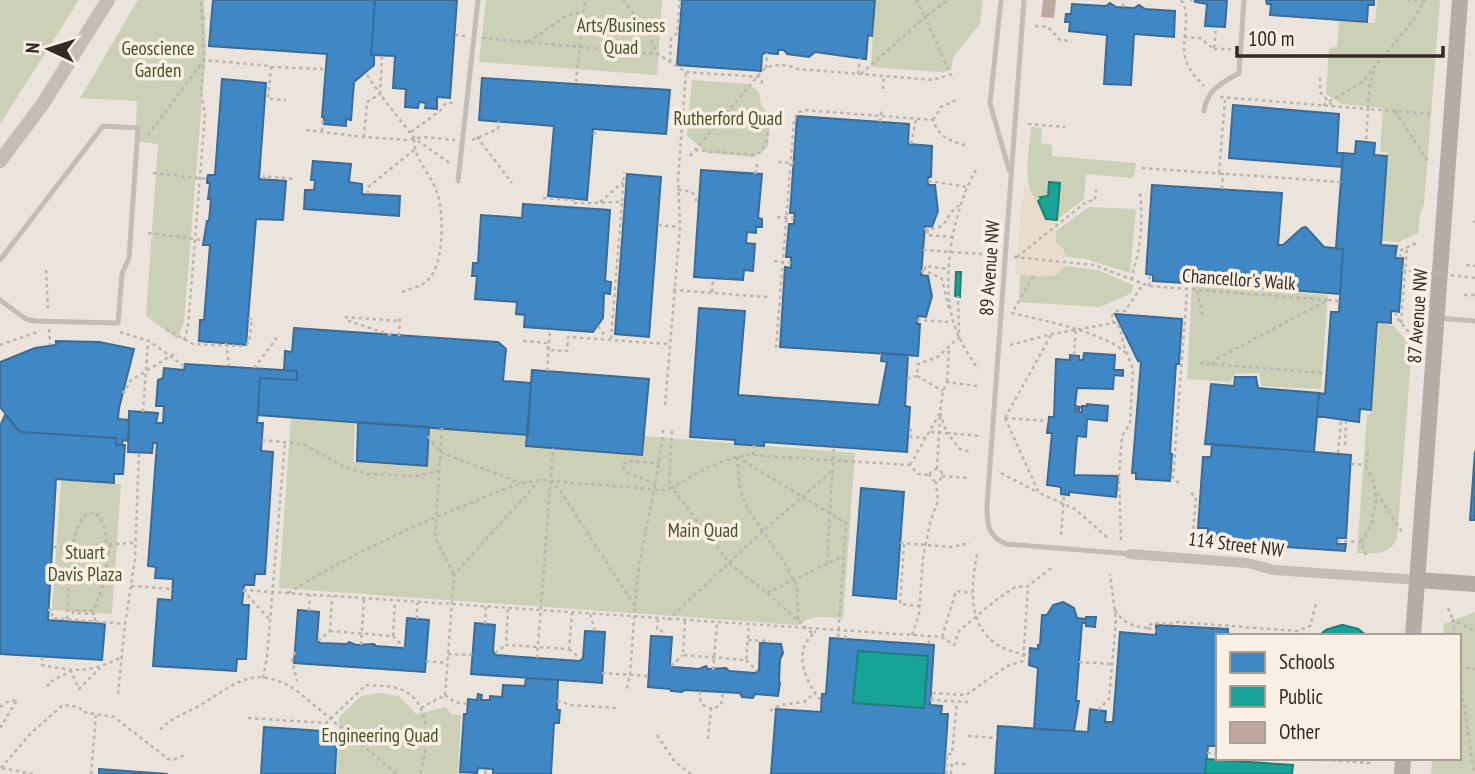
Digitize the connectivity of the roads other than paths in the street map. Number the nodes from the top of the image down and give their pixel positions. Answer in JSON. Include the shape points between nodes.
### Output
{"nodes":[{"id":1,"x":108,"y":0,"type":"edge"},
{"id":2,"x":478,"y":0,"type":"edge"},
{"id":3,"x":1001,"y":0,"type":"edge"},
{"id":4,"x":1024,"y":0,"type":"edge"},
{"id":5,"x":1244,"y":0,"type":"edge"},
{"id":6,"x":1460,"y":0,"type":"edge"},
{"id":7,"x":1204,"y":111,"type":"dead end"},
{"id":8,"x":0,"y":161,"type":"edge"},
{"id":9,"x":1010,"y":176,"type":"junction"},
{"id":10,"x":458,"y":181,"type":"dead end"},
{"id":11,"x":0,"y":260,"type":"edge"},
{"id":12,"x":0,"y":300,"type":"edge"},
{"id":13,"x":1438,"y":318,"type":"junction"},
{"id":14,"x":1475,"y":321,"type":"edge"},
{"id":15,"x":994,"y":537,"type":"joint"},
{"id":16,"x":1130,"y":554,"type":"joint"},
{"id":17,"x":1418,"y":580,"type":"junction"},
{"id":18,"x":1475,"y":584,"type":"edge"},
{"id":19,"x":1413,"y":634,"type":"edge"}],
"edges":[{"from":1,"to":8,"type":"street","via":[[42,105]]},
{"from":2,"to":10,"type":"lane"},
{"from":3,"to":9,"type":"lane","via":[[990,103]]},
{"from":4,"to":9,"type":"lane","name":"89 Avenue NW"},
{"from":5,"to":7,"type":"lane","via":[[1239,73],[1211,91]]},
{"from":6,"to":13,"type":"main road","name":"87 Avenue NW"},
{"from":9,"to":15,"type":"lane","name":"89 Avenue NW","via":[[987,506],[988,527]]},
{"from":11,"to":12,"type":"lane","via":[[103,126],[138,128],[130,258],[122,274],[118,323],[35,321]]},
{"from":13,"to":14,"type":"lane"},
{"from":13,"to":17,"type":"main road","name":"87 Avenue NW"},
{"from":15,"to":16,"type":"lane","name":"114 Street NW","via":[[1020,546]]},
{"from":16,"to":17,"type":"street","name":"114 Street NW"},
{"from":17,"to":18,"type":"main road","name":"114 Street NW"},
{"from":17,"to":19,"type":"main road","name":"87 Avenue NW"}]}
